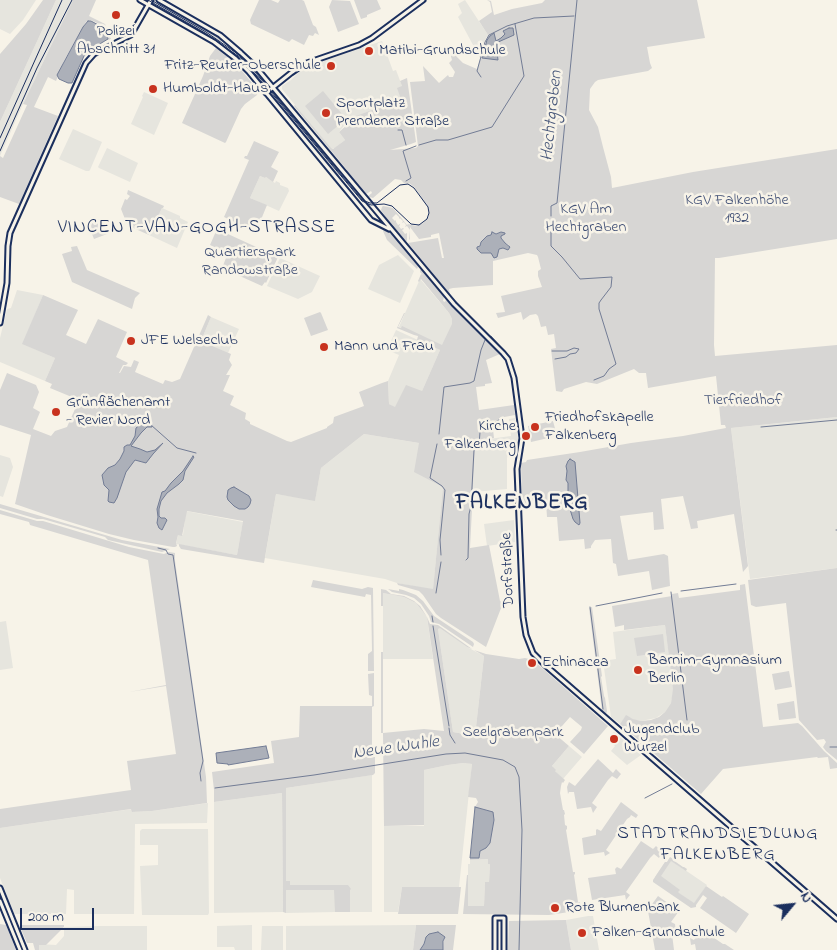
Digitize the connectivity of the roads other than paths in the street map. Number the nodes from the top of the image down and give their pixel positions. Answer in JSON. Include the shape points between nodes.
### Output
{"nodes":[{"id":1,"x":140,"y":0,"type":"edge"},
{"id":2,"x":151,"y":0,"type":"edge"},
{"id":3,"x":159,"y":0,"type":"edge"},
{"id":4,"x":423,"y":0,"type":"edge"},
{"id":5,"x":148,"y":5,"type":"junction"},
{"id":6,"x":274,"y":87,"type":"junction"},
{"id":7,"x":266,"y":93,"type":"junction"},
{"id":8,"x":370,"y":204,"type":"junction"},
{"id":9,"x":363,"y":210,"type":"junction"},
{"id":10,"x":392,"y":230,"type":"junction"},
{"id":11,"x":0,"y":323,"type":"edge"},
{"id":12,"x":0,"y":888,"type":"edge"},
{"id":13,"x":0,"y":901,"type":"edge"},
{"id":14,"x":837,"y":919,"type":"edge"},
{"id":15,"x":20,"y":950,"type":"edge"},
{"id":16,"x":25,"y":950,"type":"edge"},
{"id":17,"x":495,"y":950,"type":"edge"},
{"id":18,"x":504,"y":950,"type":"edge"}],
"edges":[{"from":1,"to":5,"type":"main road"},
{"from":2,"to":5,"type":"main road"},
{"from":3,"to":6,"type":"main road","name":"Dorfstraße","via":[[227,41]]},
{"from":4,"to":6,"type":"main road","via":[[374,37],[304,64]]},
{"from":5,"to":7,"type":"main road","via":[[214,42],[249,72]]},
{"from":5,"to":11,"type":"main road","via":[[131,35],[97,52],[86,63],[9,238],[8,278]]},
{"from":6,"to":7,"type":"main road"},
{"from":6,"to":8,"type":"main road","name":"Dorfstraße"},
{"from":7,"to":9,"type":"main road"},
{"from":8,"to":9,"type":"main road"},
{"from":8,"to":10,"type":"main road","name":"Dorfstraße"},
{"from":9,"to":10,"type":"main road","via":[[371,220]]},
{"from":10,"to":14,"type":"main road","name":"Dorfstraße","via":[[451,300],[503,353],[512,370],[522,438],[517,470],[523,617],[533,653]]},
{"from":12,"to":16,"type":"main road"},
{"from":13,"to":15,"type":"main road"},
{"from":17,"to":18,"type":"main road","via":[[495,918],[504,918]]}]}
